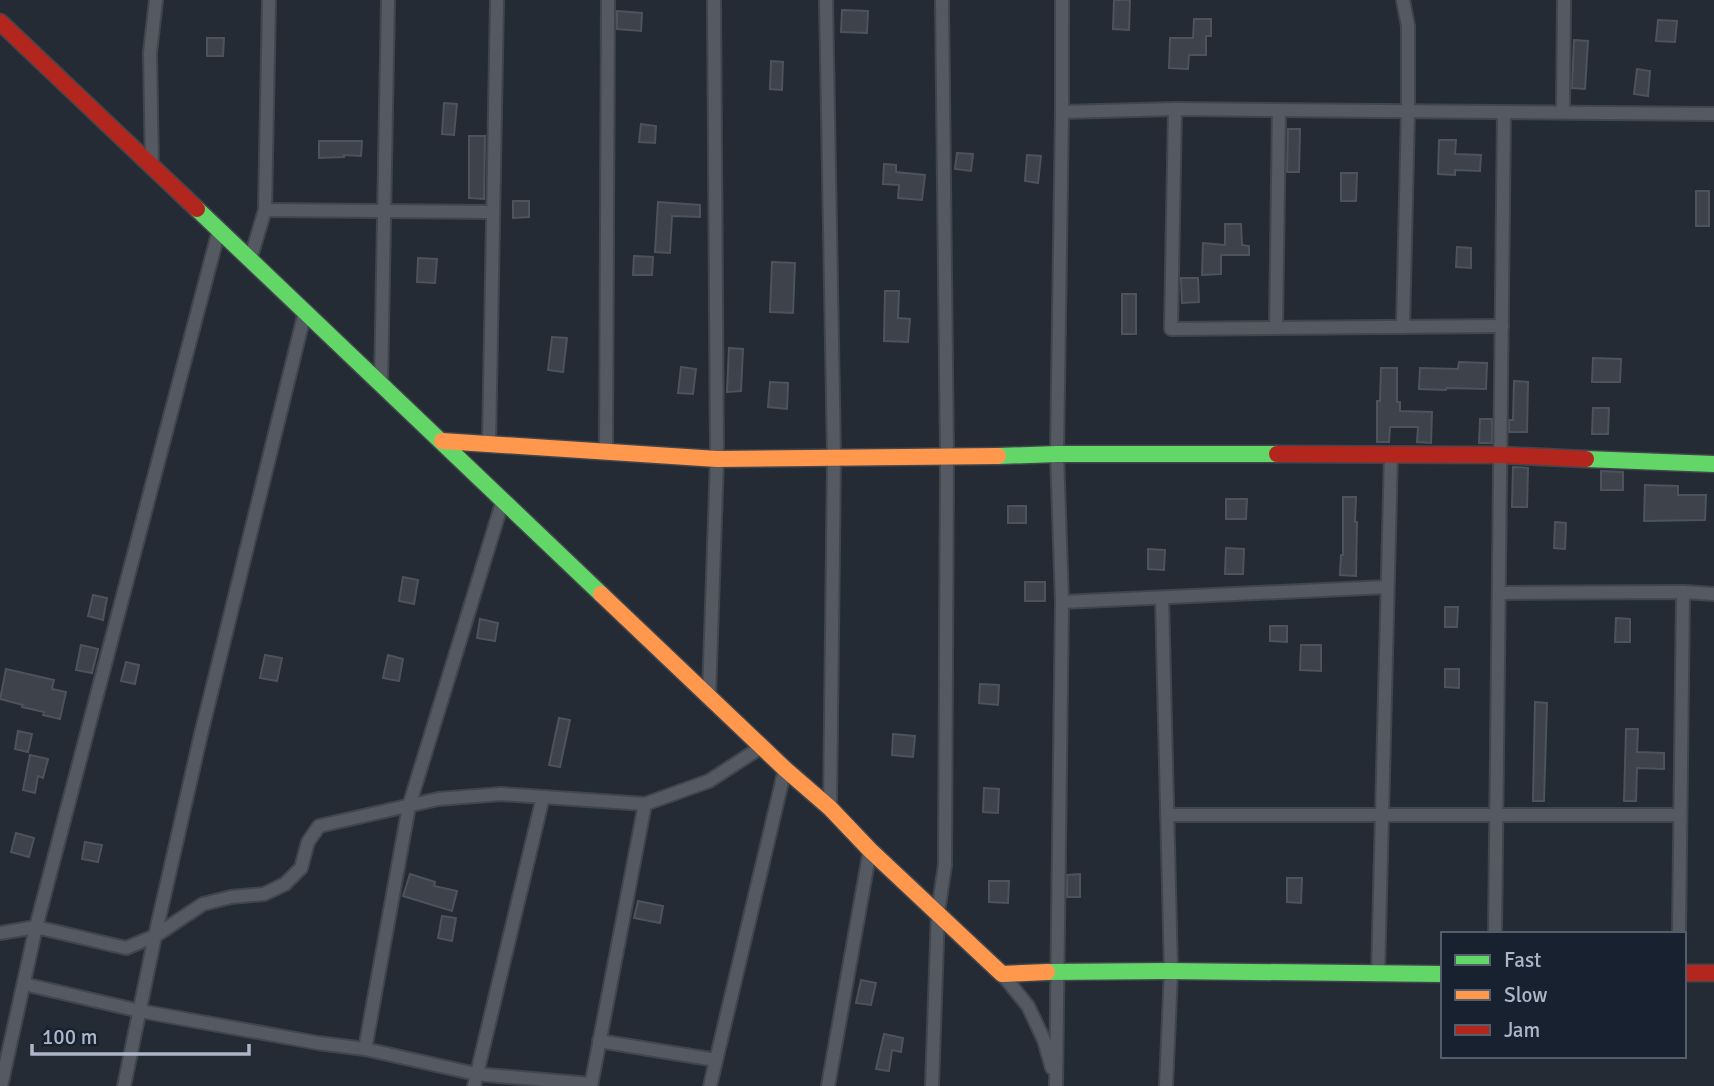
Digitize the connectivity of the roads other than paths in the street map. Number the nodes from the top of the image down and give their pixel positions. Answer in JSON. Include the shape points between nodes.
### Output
{"nodes":[{"id":1,"x":156,"y":0,"type":"edge"},
{"id":2,"x":270,"y":0,"type":"edge"},
{"id":3,"x":388,"y":0,"type":"edge"},
{"id":4,"x":496,"y":0,"type":"edge"},
{"id":5,"x":608,"y":0,"type":"edge"},
{"id":6,"x":714,"y":0,"type":"edge"},
{"id":7,"x":826,"y":0,"type":"edge"},
{"id":8,"x":942,"y":0,"type":"edge"},
{"id":9,"x":1062,"y":0,"type":"edge"},
{"id":10,"x":1403,"y":0,"type":"edge"},
{"id":11,"x":1564,"y":0,"type":"edge"},
{"id":12,"x":0,"y":22,"type":"edge"},
{"id":13,"x":1175,"y":109,"type":"junction"},
{"id":14,"x":1279,"y":110,"type":"junction"},
{"id":15,"x":1408,"y":111,"type":"junction"},
{"id":16,"x":1062,"y":112,"type":"junction"},
{"id":17,"x":1504,"y":112,"type":"junction"},
{"id":18,"x":1563,"y":112,"type":"junction"},
{"id":19,"x":1714,"y":114,"type":"edge"},
{"id":20,"x":152,"y":167,"type":"junction"},
{"id":21,"x":265,"y":210,"type":"junction"},
{"id":22,"x":385,"y":211,"type":"junction"},
{"id":23,"x":493,"y":212,"type":"junction"},
{"id":24,"x":219,"y":230,"type":"junction"},
{"id":25,"x":250,"y":260,"type":"junction"},
{"id":26,"x":305,"y":312,"type":"junction"},
{"id":27,"x":1502,"y":326,"type":"junction"},
{"id":28,"x":1403,"y":327,"type":"junction"},
{"id":29,"x":1276,"y":328,"type":"junction"},
{"id":30,"x":381,"y":384,"type":"junction"},
{"id":31,"x":442,"y":441,"type":"junction"},
{"id":32,"x":489,"y":444,"type":"junction"},
{"id":33,"x":606,"y":452,"type":"junction"},
{"id":34,"x":1057,"y":454,"type":"junction"},
{"id":35,"x":1391,"y":454,"type":"junction"},
{"id":36,"x":1500,"y":455,"type":"junction"},
{"id":37,"x":834,"y":457,"type":"junction"},
{"id":38,"x":947,"y":457,"type":"junction"},
{"id":39,"x":717,"y":459,"type":"junction"},
{"id":40,"x":1714,"y":464,"type":"edge"},
{"id":41,"x":503,"y":500,"type":"junction"},
{"id":42,"x":1387,"y":587,"type":"junction"},
{"id":43,"x":1683,"y":592,"type":"junction"},
{"id":44,"x":1499,"y":593,"type":"junction"},
{"id":45,"x":1714,"y":594,"type":"edge"},
{"id":46,"x":1163,"y":598,"type":"junction"},
{"id":47,"x":1062,"y":602,"type":"junction"},
{"id":48,"x":709,"y":695,"type":"junction"},
{"id":49,"x":763,"y":746,"type":"junction"},
{"id":50,"x":785,"y":769,"type":"junction"},
{"id":51,"x":543,"y":797,"type":"junction"},
{"id":52,"x":645,"y":804,"type":"junction"},
{"id":53,"x":409,"y":806,"type":"junction"},
{"id":54,"x":830,"y":808,"type":"junction"},
{"id":55,"x":1167,"y":815,"type":"junction"},
{"id":56,"x":1381,"y":815,"type":"junction"},
{"id":57,"x":1497,"y":815,"type":"junction"},
{"id":58,"x":1680,"y":815,"type":"junction"},
{"id":59,"x":870,"y":850,"type":"junction"},
{"id":60,"x":938,"y":912,"type":"junction"},
{"id":61,"x":36,"y":927,"type":"junction"},
{"id":62,"x":1495,"y":932,"type":"edge"},
{"id":63,"x":1679,"y":932,"type":"edge"},
{"id":64,"x":0,"y":933,"type":"edge"},
{"id":65,"x":155,"y":936,"type":"junction"},
{"id":66,"x":1058,"y":970,"type":"junction"},
{"id":67,"x":1171,"y":971,"type":"junction"},
{"id":68,"x":1686,"y":973,"type":"edge"},
{"id":69,"x":1714,"y":973,"type":"edge"},
{"id":70,"x":1002,"y":974,"type":"junction"},
{"id":71,"x":1441,"y":974,"type":"edge"},
{"id":72,"x":1378,"y":975,"type":"junction"},
{"id":73,"x":23,"y":984,"type":"junction"},
{"id":74,"x":140,"y":1011,"type":"junction"},
{"id":75,"x":599,"y":1041,"type":"junction"},
{"id":76,"x":365,"y":1049,"type":"junction"},
{"id":77,"x":716,"y":1059,"type":"junction"},
{"id":78,"x":475,"y":1080,"type":"edge"},
{"id":79,"x":591,"y":1085,"type":"edge"},
{"id":80,"x":1056,"y":1085,"type":"edge"},
{"id":81,"x":1,"y":1086,"type":"edge"},
{"id":82,"x":124,"y":1086,"type":"edge"},
{"id":83,"x":710,"y":1086,"type":"edge"},
{"id":84,"x":828,"y":1086,"type":"edge"},
{"id":85,"x":932,"y":1086,"type":"edge"},
{"id":86,"x":1166,"y":1086,"type":"edge"}],
"edges":[{"from":1,"to":20,"type":"street","via":[[149,53]]},
{"from":2,"to":21,"type":"street"},
{"from":3,"to":22,"type":"street"},
{"from":4,"to":23,"type":"street"},
{"from":5,"to":33,"type":"street"},
{"from":6,"to":39,"type":"street"},
{"from":7,"to":37,"type":"street"},
{"from":8,"to":38,"type":"street"},
{"from":9,"to":16,"type":"street"},
{"from":10,"to":15,"type":"street","via":[[1408,26]]},
{"from":11,"to":18,"type":"street"},
{"from":12,"to":20,"type":"street"},
{"from":13,"to":14,"type":"street"},
{"from":13,"to":16,"type":"street"},
{"from":13,"to":29,"type":"street","via":[[1171,329]]},
{"from":14,"to":15,"type":"street"},
{"from":14,"to":29,"type":"street"},
{"from":15,"to":17,"type":"street"},
{"from":15,"to":28,"type":"street"},
{"from":16,"to":34,"type":"street"},
{"from":17,"to":18,"type":"street"},
{"from":17,"to":27,"type":"street"},
{"from":18,"to":19,"type":"street"},
{"from":20,"to":24,"type":"street"},
{"from":21,"to":22,"type":"street"},
{"from":21,"to":25,"type":"street"},
{"from":22,"to":23,"type":"street"},
{"from":22,"to":30,"type":"street"},
{"from":23,"to":32,"type":"street"},
{"from":24,"to":25,"type":"street"},
{"from":24,"to":61,"type":"street"},
{"from":25,"to":26,"type":"street"},
{"from":26,"to":30,"type":"street"},
{"from":26,"to":65,"type":"street"},
{"from":27,"to":28,"type":"street"},
{"from":27,"to":36,"type":"street"},
{"from":28,"to":29,"type":"street"},
{"from":30,"to":31,"type":"street"},
{"from":31,"to":32,"type":"street"},
{"from":31,"to":41,"type":"street"},
{"from":32,"to":33,"type":"street"},
{"from":33,"to":39,"type":"street"},
{"from":34,"to":35,"type":"street"},
{"from":34,"to":38,"type":"street"},
{"from":34,"to":47,"type":"street"},
{"from":35,"to":36,"type":"street"},
{"from":35,"to":42,"type":"street"},
{"from":36,"to":40,"type":"street"},
{"from":36,"to":44,"type":"street"},
{"from":37,"to":38,"type":"street"},
{"from":37,"to":39,"type":"street"},
{"from":37,"to":54,"type":"street"},
{"from":38,"to":60,"type":"street","via":[[945,864]]},
{"from":39,"to":48,"type":"street"},
{"from":41,"to":48,"type":"street"},
{"from":41,"to":53,"type":"street"},
{"from":42,"to":46,"type":"street"},
{"from":42,"to":56,"type":"street"},
{"from":43,"to":44,"type":"street"},
{"from":43,"to":45,"type":"street"},
{"from":43,"to":58,"type":"street"},
{"from":44,"to":57,"type":"street"},
{"from":46,"to":47,"type":"street"},
{"from":46,"to":55,"type":"street"},
{"from":47,"to":66,"type":"street"},
{"from":48,"to":49,"type":"street"},
{"from":49,"to":50,"type":"street"},
{"from":49,"to":52,"type":"street","via":[[709,782]]},
{"from":50,"to":54,"type":"street"},
{"from":50,"to":77,"type":"street"},
{"from":51,"to":52,"type":"street"},
{"from":51,"to":53,"type":"street","via":[[501,794]]},
{"from":51,"to":78,"type":"street"},
{"from":52,"to":75,"type":"street"},
{"from":53,"to":65,"type":"street","via":[[318,827],[300,868],[285,884],[264,894],[203,904]]},
{"from":53,"to":76,"type":"street"},
{"from":54,"to":59,"type":"street"},
{"from":55,"to":56,"type":"street"},
{"from":55,"to":67,"type":"street"},
{"from":56,"to":57,"type":"street"},
{"from":56,"to":72,"type":"street"},
{"from":57,"to":58,"type":"street"},
{"from":57,"to":62,"type":"street"},
{"from":58,"to":63,"type":"street"},
{"from":59,"to":60,"type":"street"},
{"from":59,"to":84,"type":"street"},
{"from":60,"to":70,"type":"street"},
{"from":60,"to":85,"type":"street"},
{"from":61,"to":64,"type":"street"},
{"from":61,"to":65,"type":"street","via":[[126,948]]},
{"from":61,"to":73,"type":"street"},
{"from":65,"to":74,"type":"street"},
{"from":66,"to":67,"type":"street"},
{"from":66,"to":70,"type":"street"},
{"from":66,"to":80,"type":"street"},
{"from":67,"to":72,"type":"street"},
{"from":67,"to":86,"type":"street"},
{"from":68,"to":69,"type":"street"},
{"from":70,"to":80,"type":"street","via":[[1028,1006],[1044,1040]]},
{"from":71,"to":72,"type":"street"},
{"from":73,"to":74,"type":"street"},
{"from":73,"to":81,"type":"street"},
{"from":74,"to":76,"type":"street"},
{"from":74,"to":82,"type":"street"},
{"from":75,"to":77,"type":"street"},
{"from":75,"to":79,"type":"street"},
{"from":76,"to":78,"type":"street"},
{"from":77,"to":83,"type":"street"},
{"from":78,"to":79,"type":"street"}]}
